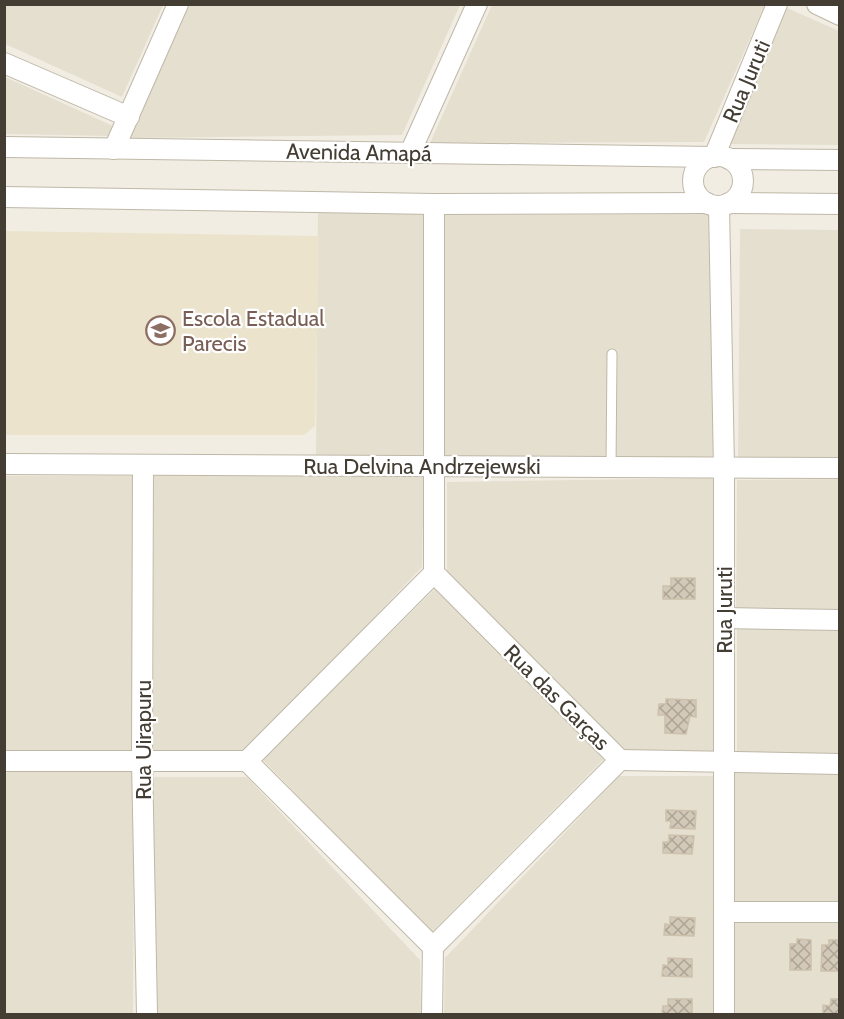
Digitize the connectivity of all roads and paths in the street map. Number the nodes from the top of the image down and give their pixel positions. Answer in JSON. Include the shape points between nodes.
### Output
{"nodes":[{"id":1,"x":178,"y":4,"type":"edge"},
{"id":2,"x":477,"y":4,"type":"edge"},
{"id":3,"x":777,"y":4,"type":"edge"},
{"id":4,"x":817,"y":4,"type":"edge"},
{"id":5,"x":840,"y":15,"type":"edge"},
{"id":6,"x":4,"y":63,"type":"edge"},
{"id":7,"x":129,"y":117,"type":"junction"},
{"id":8,"x":4,"y":147,"type":"edge"},
{"id":9,"x":114,"y":149,"type":"junction"},
{"id":10,"x":410,"y":153,"type":"junction"},
{"id":11,"x":721,"y":158,"type":"junction"},
{"id":12,"x":840,"y":160,"type":"edge"},
{"id":13,"x":4,"y":197,"type":"edge"},
{"id":14,"x":434,"y":204,"type":"junction"},
{"id":15,"x":718,"y":204,"type":"junction"},
{"id":16,"x":840,"y":204,"type":"edge"},
{"id":17,"x":612,"y":354,"type":"dead end"},
{"id":18,"x":4,"y":464,"type":"edge"},
{"id":19,"x":143,"y":465,"type":"junction"},
{"id":20,"x":436,"y":466,"type":"junction"},
{"id":21,"x":611,"y":467,"type":"junction"},
{"id":22,"x":724,"y":468,"type":"junction"},
{"id":23,"x":840,"y":468,"type":"edge"},
{"id":24,"x":434,"y":573,"type":"junction"},
{"id":25,"x":724,"y":618,"type":"junction"},
{"id":26,"x":840,"y":620,"type":"edge"},
{"id":27,"x":4,"y":760,"type":"edge"},
{"id":28,"x":142,"y":760,"type":"junction"},
{"id":29,"x":247,"y":760,"type":"junction"},
{"id":30,"x":620,"y":760,"type":"junction"},
{"id":31,"x":724,"y":762,"type":"junction"},
{"id":32,"x":840,"y":764,"type":"edge"},
{"id":33,"x":724,"y":912,"type":"junction"},
{"id":34,"x":840,"y":912,"type":"edge"},
{"id":35,"x":433,"y":947,"type":"junction"},
{"id":36,"x":147,"y":1014,"type":"edge"},
{"id":37,"x":432,"y":1014,"type":"edge"},
{"id":38,"x":724,"y":1014,"type":"edge"}],
"edges":[{"from":1,"to":7,"type":"street"},
{"from":2,"to":10,"type":"street"},
{"from":3,"to":11,"type":"street","name":"Rua Juruti"},
{"from":4,"to":5,"type":"street"},
{"from":6,"to":7,"type":"street"},
{"from":7,"to":9,"type":"street"},
{"from":8,"to":9,"type":"street","name":"Avenida Amapá"},
{"from":9,"to":10,"type":"street","name":"Avenida Amapá"},
{"from":10,"to":11,"type":"street","name":"Avenida Amapá"},
{"from":11,"to":12,"type":"street","name":"Avenida Amapá"},
{"from":11,"to":15,"type":"street","via":[[736,164],[742,179],[738,195]]},
{"from":11,"to":15,"type":"street","via":[[700,164],[693,180],[697,195]]},
{"from":13,"to":14,"type":"street"},
{"from":14,"to":15,"type":"street"},
{"from":14,"to":20,"type":"street"},
{"from":15,"to":16,"type":"street"},
{"from":15,"to":22,"type":"street","name":"Rua Juruti"},
{"from":17,"to":21,"type":"lane"},
{"from":18,"to":19,"type":"street","name":"Rua Delvina Andrzejewski"},
{"from":19,"to":20,"type":"street","name":"Rua Delvina Andrzejewski"},
{"from":19,"to":28,"type":"street","name":"Rua Uirapuru"},
{"from":20,"to":21,"type":"street","name":"Rua Delvina Andrzejewski"},
{"from":20,"to":24,"type":"street"},
{"from":21,"to":22,"type":"street","name":"Rua Delvina Andrzejewski"},
{"from":22,"to":23,"type":"street","name":"Rua Delvina Andrzejewski"},
{"from":22,"to":25,"type":"street","name":"Rua Juruti"},
{"from":24,"to":29,"type":"street"},
{"from":24,"to":30,"type":"street","name":"Rua das Garças"},
{"from":25,"to":26,"type":"street"},
{"from":25,"to":31,"type":"street","name":"Rua Juruti"},
{"from":27,"to":28,"type":"street"},
{"from":28,"to":29,"type":"street"},
{"from":28,"to":36,"type":"street","name":"Rua Uirapuru"},
{"from":29,"to":35,"type":"street"},
{"from":30,"to":31,"type":"street"},
{"from":30,"to":35,"type":"street","name":"Rua das Garças"},
{"from":31,"to":32,"type":"street"},
{"from":31,"to":33,"type":"street","name":"Rua Juruti"},
{"from":33,"to":34,"type":"street"},
{"from":33,"to":38,"type":"street","name":"Rua Juruti"},
{"from":35,"to":37,"type":"street"}]}
